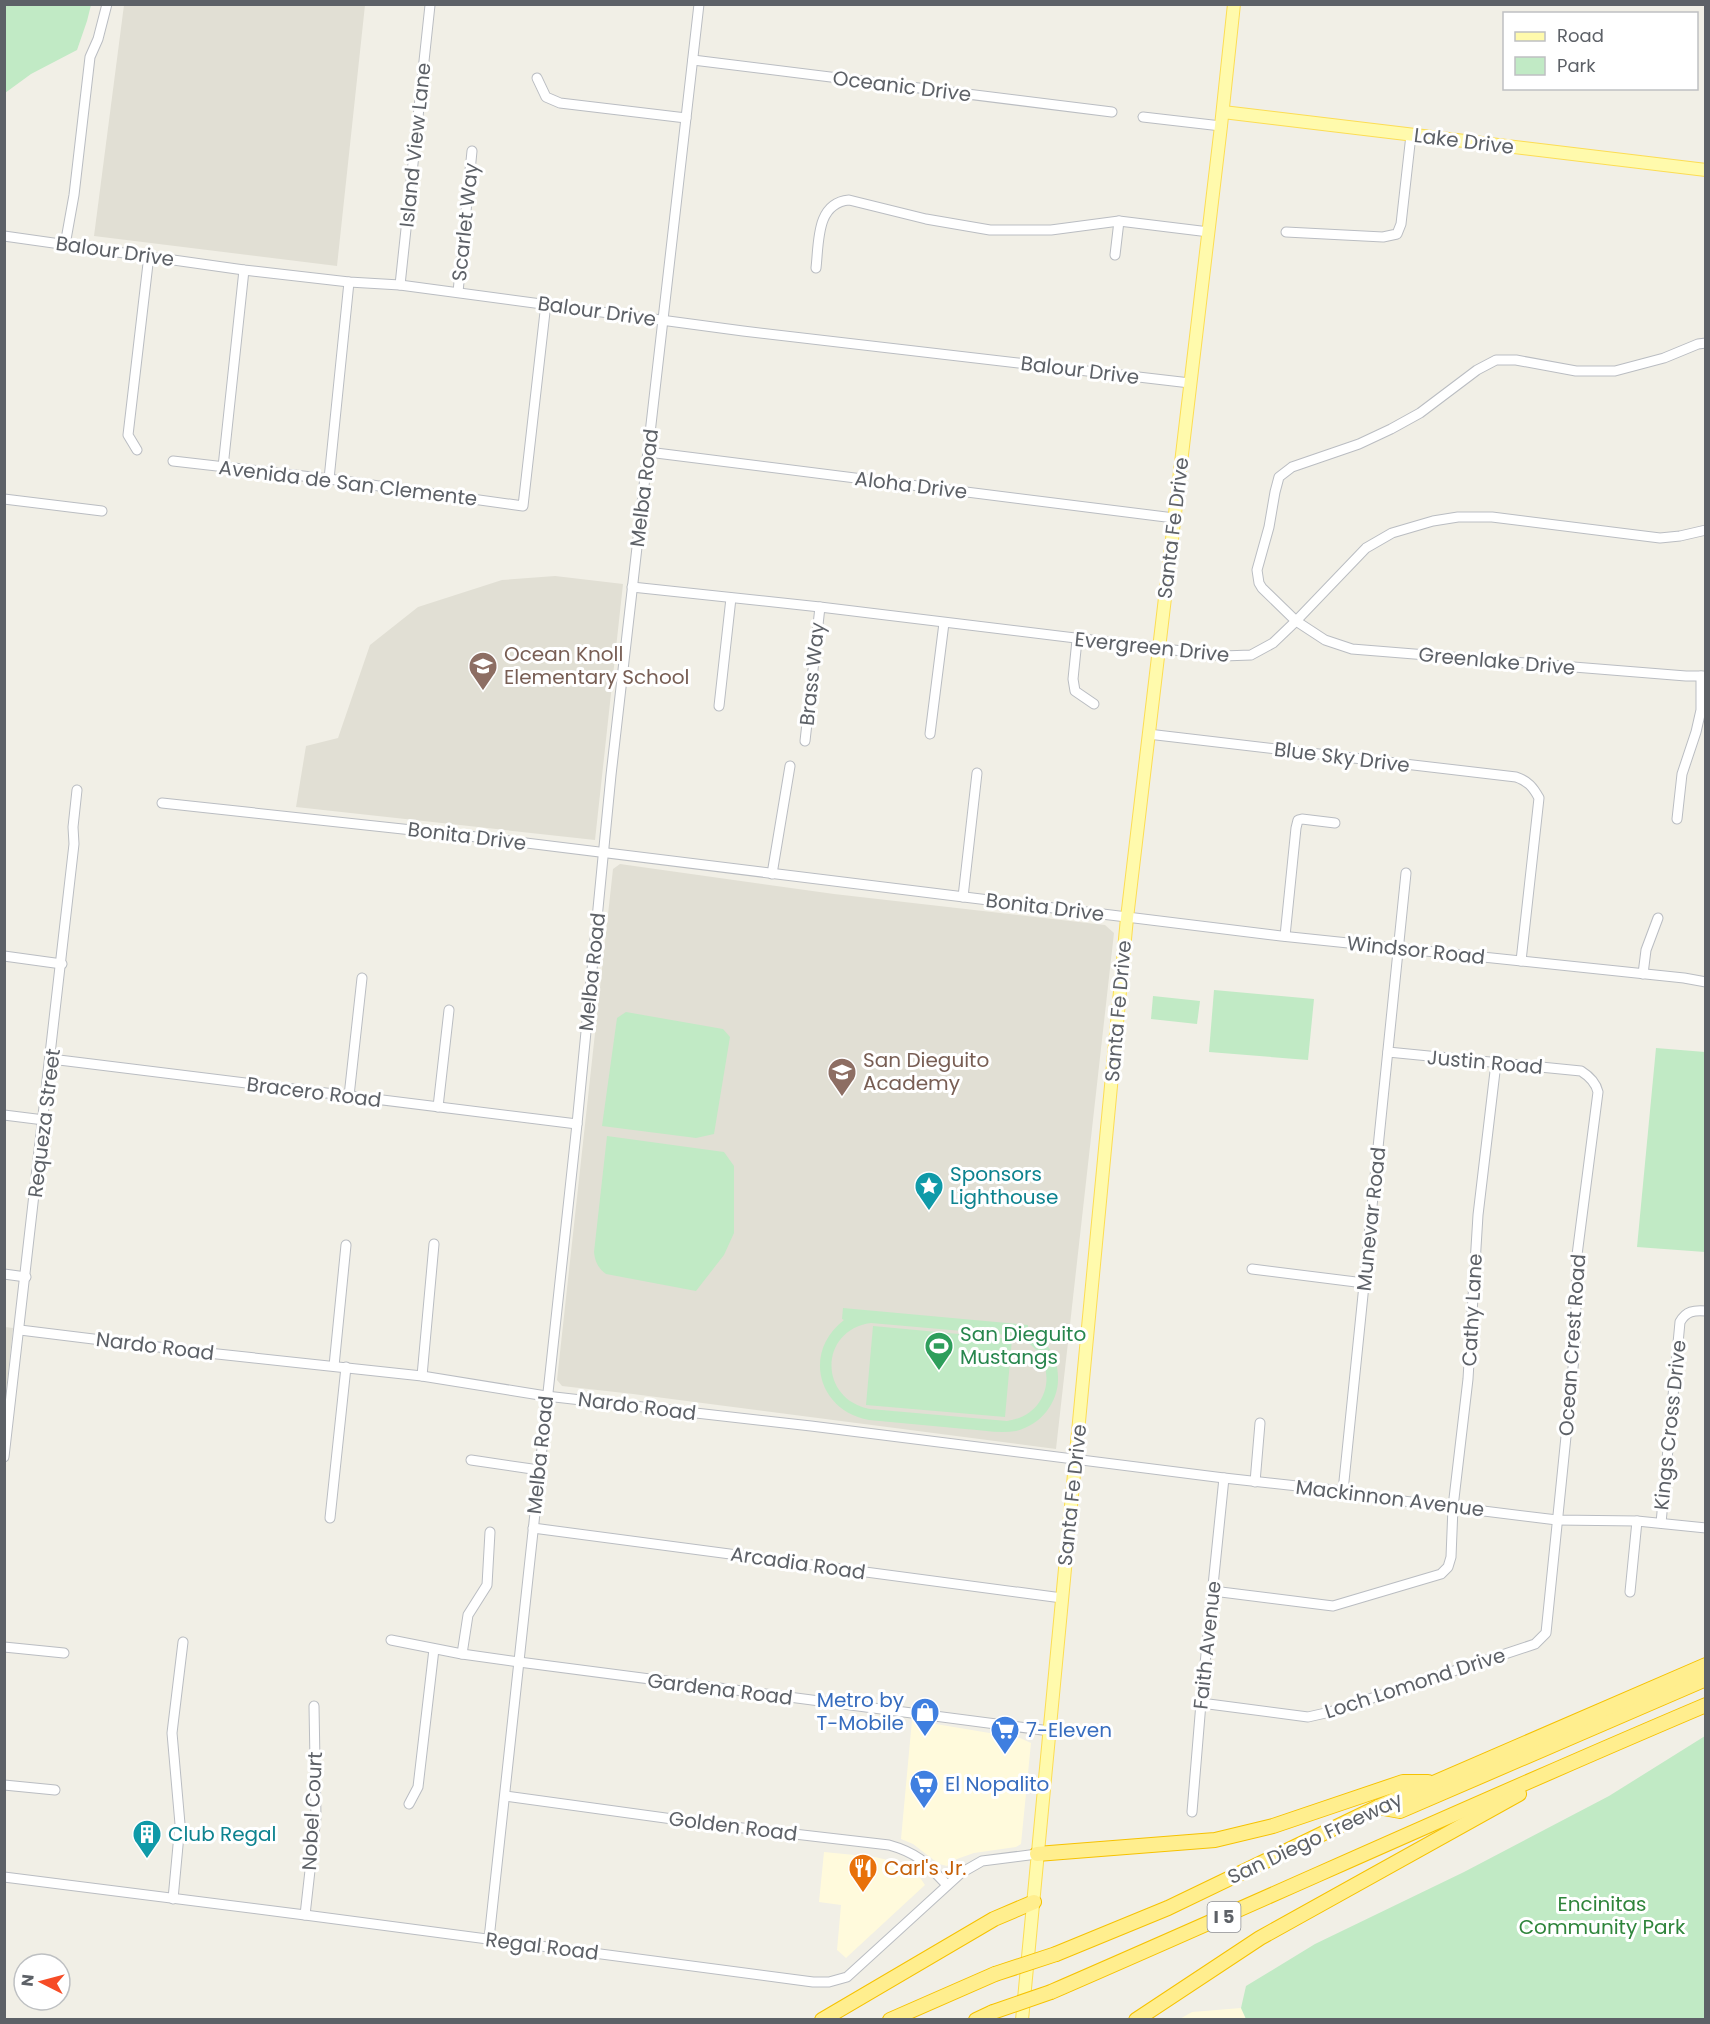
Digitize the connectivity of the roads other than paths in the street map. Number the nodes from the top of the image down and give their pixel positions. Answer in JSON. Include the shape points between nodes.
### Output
{"nodes":[{"id":1,"x":107,"y":4,"type":"edge"},
{"id":2,"x":699,"y":4,"type":"edge"},
{"id":3,"x":1234,"y":4,"type":"edge"},
{"id":4,"x":430,"y":6,"type":"edge"},
{"id":5,"x":693,"y":60,"type":"junction"},
{"id":6,"x":537,"y":78,"type":"dead end"},
{"id":7,"x":1112,"y":112,"type":"dead end"},
{"id":8,"x":1223,"y":112,"type":"junction"},
{"id":9,"x":1143,"y":117,"type":"dead end"},
{"id":10,"x":686,"y":118,"type":"junction"},
{"id":11,"x":1221,"y":126,"type":"junction"},
{"id":12,"x":1411,"y":135,"type":"junction"},
{"id":13,"x":472,"y":151,"type":"dead end"},
{"id":14,"x":1706,"y":170,"type":"edge"},
{"id":15,"x":1119,"y":221,"type":"junction"},
{"id":16,"x":1209,"y":232,"type":"junction"},
{"id":17,"x":1286,"y":232,"type":"dead end"},
{"id":18,"x":4,"y":236,"type":"edge"},
{"id":19,"x":65,"y":245,"type":"junction"},
{"id":20,"x":149,"y":255,"type":"junction"},
{"id":21,"x":1115,"y":255,"type":"dead end"},
{"id":22,"x":816,"y":268,"type":"dead end"},
{"id":23,"x":244,"y":270,"type":"junction"},
{"id":24,"x":349,"y":282,"type":"junction"},
{"id":25,"x":400,"y":285,"type":"junction"},
{"id":26,"x":458,"y":292,"type":"junction"},
{"id":27,"x":546,"y":303,"type":"junction"},
{"id":28,"x":662,"y":321,"type":"junction"},
{"id":29,"x":1706,"y":343,"type":"edge"},
{"id":30,"x":1190,"y":383,"type":"junction"},
{"id":31,"x":137,"y":450,"type":"dead end"},
{"id":32,"x":648,"y":452,"type":"junction"},
{"id":33,"x":173,"y":461,"type":"dead end"},
{"id":34,"x":223,"y":467,"type":"junction"},
{"id":35,"x":329,"y":479,"type":"junction"},
{"id":36,"x":4,"y":499,"type":"edge"},
{"id":37,"x":102,"y":511,"type":"dead end"},
{"id":38,"x":1174,"y":518,"type":"junction"},
{"id":39,"x":1706,"y":530,"type":"edge"},
{"id":40,"x":632,"y":587,"type":"junction"},
{"id":41,"x":731,"y":598,"type":"junction"},
{"id":42,"x":820,"y":607,"type":"junction"},
{"id":43,"x":1296,"y":621,"type":"junction"},
{"id":44,"x":944,"y":623,"type":"junction"},
{"id":45,"x":1077,"y":640,"type":"junction"},
{"id":46,"x":1159,"y":650,"type":"junction"},
{"id":47,"x":1703,"y":676,"type":"edge"},
{"id":48,"x":1094,"y":704,"type":"dead end"},
{"id":49,"x":719,"y":706,"type":"dead end"},
{"id":50,"x":930,"y":734,"type":"dead end"},
{"id":51,"x":1148,"y":734,"type":"junction"},
{"id":52,"x":805,"y":741,"type":"dead end"},
{"id":53,"x":790,"y":766,"type":"dead end"},
{"id":54,"x":977,"y":772,"type":"dead end"},
{"id":55,"x":77,"y":790,"type":"dead end"},
{"id":56,"x":162,"y":803,"type":"dead end"},
{"id":57,"x":1677,"y":819,"type":"dead end"},
{"id":58,"x":1335,"y":823,"type":"dead end"},
{"id":59,"x":604,"y":852,"type":"junction"},
{"id":60,"x":1406,"y":873,"type":"dead end"},
{"id":61,"x":772,"y":874,"type":"junction"},
{"id":62,"x":963,"y":897,"type":"junction"},
{"id":63,"x":1127,"y":918,"type":"junction"},
{"id":64,"x":1658,"y":918,"type":"dead end"},
{"id":65,"x":1285,"y":936,"type":"junction"},
{"id":66,"x":1398,"y":948,"type":"junction"},
{"id":67,"x":4,"y":956,"type":"edge"},
{"id":68,"x":1521,"y":961,"type":"junction"},
{"id":69,"x":62,"y":964,"type":"junction"},
{"id":70,"x":1643,"y":974,"type":"junction"},
{"id":71,"x":362,"y":978,"type":"dead end"},
{"id":72,"x":1706,"y":982,"type":"edge"},
{"id":73,"x":449,"y":1010,"type":"dead end"},
{"id":74,"x":1388,"y":1052,"type":"junction"},
{"id":75,"x":51,"y":1059,"type":"junction"},
{"id":76,"x":1496,"y":1064,"type":"junction"},
{"id":77,"x":1581,"y":1071,"type":"joint"},
{"id":78,"x":350,"y":1096,"type":"junction"},
{"id":79,"x":438,"y":1107,"type":"junction"},
{"id":80,"x":4,"y":1115,"type":"edge"},
{"id":81,"x":44,"y":1120,"type":"junction"},
{"id":82,"x":578,"y":1124,"type":"junction"},
{"id":83,"x":434,"y":1244,"type":"dead end"},
{"id":84,"x":346,"y":1245,"type":"dead end"},
{"id":85,"x":1252,"y":1269,"type":"dead end"},
{"id":86,"x":4,"y":1274,"type":"edge"},
{"id":87,"x":26,"y":1277,"type":"junction"},
{"id":88,"x":1364,"y":1283,"type":"junction"},
{"id":89,"x":1706,"y":1311,"type":"edge"},
{"id":90,"x":20,"y":1330,"type":"junction"},
{"id":91,"x":334,"y":1366,"type":"junction"},
{"id":92,"x":346,"y":1367,"type":"junction"},
{"id":93,"x":422,"y":1376,"type":"junction"},
{"id":94,"x":546,"y":1396,"type":"junction"},
{"id":95,"x":1260,"y":1423,"type":"dead end"},
{"id":96,"x":4,"y":1457,"type":"edge"},
{"id":97,"x":1076,"y":1459,"type":"junction"},
{"id":98,"x":471,"y":1460,"type":"dead end"},
{"id":99,"x":538,"y":1470,"type":"junction"},
{"id":100,"x":1224,"y":1478,"type":"junction"},
{"id":101,"x":1255,"y":1482,"type":"junction"},
{"id":102,"x":1343,"y":1491,"type":"junction"},
{"id":103,"x":1453,"y":1507,"type":"junction"},
{"id":104,"x":330,"y":1518,"type":"dead end"},
{"id":105,"x":1557,"y":1520,"type":"junction"},
{"id":106,"x":1637,"y":1521,"type":"junction"},
{"id":107,"x":1661,"y":1522,"type":"junction"},
{"id":108,"x":533,"y":1528,"type":"junction"},
{"id":109,"x":1706,"y":1528,"type":"edge"},
{"id":110,"x":490,"y":1532,"type":"dead end"},
{"id":111,"x":1213,"y":1591,"type":"junction"},
{"id":112,"x":1630,"y":1592,"type":"dead end"},
{"id":113,"x":1062,"y":1598,"type":"junction"},
{"id":114,"x":1547,"y":1626,"type":"joint"},
{"id":115,"x":391,"y":1640,"type":"dead end"},
{"id":116,"x":183,"y":1642,"type":"dead end"},
{"id":117,"x":4,"y":1647,"type":"edge"},
{"id":118,"x":434,"y":1649,"type":"junction"},
{"id":119,"x":64,"y":1653,"type":"dead end"},
{"id":120,"x":462,"y":1654,"type":"junction"},
{"id":121,"x":519,"y":1662,"type":"junction"},
{"id":122,"x":1706,"y":1665,"type":"edge"},
{"id":123,"x":1706,"y":1679,"type":"edge"},
{"id":124,"x":1706,"y":1696,"type":"edge"},
{"id":125,"x":1201,"y":1703,"type":"junction"},
{"id":126,"x":1706,"y":1705,"type":"edge"},
{"id":127,"x":314,"y":1706,"type":"dead end"},
{"id":128,"x":1050,"y":1731,"type":"junction"},
{"id":129,"x":1598,"y":1751,"type":"junction"},
{"id":130,"x":1436,"y":1781,"type":"junction"},
{"id":131,"x":4,"y":1785,"type":"edge"},
{"id":132,"x":55,"y":1790,"type":"dead end"},
{"id":133,"x":505,"y":1796,"type":"junction"},
{"id":134,"x":409,"y":1804,"type":"dead end"},
{"id":135,"x":1378,"y":1807,"type":"junction"},
{"id":136,"x":1192,"y":1812,"type":"dead end"},
{"id":137,"x":1395,"y":1841,"type":"junction"},
{"id":138,"x":1037,"y":1854,"type":"junction"},
{"id":139,"x":4,"y":1877,"type":"edge"},
{"id":140,"x":947,"y":1885,"type":"junction"},
{"id":141,"x":173,"y":1899,"type":"junction"},
{"id":142,"x":1034,"y":1902,"type":"junction"},
{"id":143,"x":304,"y":1915,"type":"junction"},
{"id":144,"x":489,"y":1939,"type":"junction"},
{"id":145,"x":822,"y":2019,"type":"edge"},
{"id":146,"x":890,"y":2019,"type":"edge"},
{"id":147,"x":976,"y":2019,"type":"edge"},
{"id":148,"x":1022,"y":2019,"type":"edge"},
{"id":149,"x":1136,"y":2019,"type":"edge"}],
"edges":[{"from":1,"to":19,"type":"street","via":[[90,57]]},
{"from":2,"to":5,"type":"street","name":"Melba Road"},
{"from":3,"to":8,"type":"main road","name":"Santa Fe Drive"},
{"from":4,"to":25,"type":"street","name":"Island View Lane"},
{"from":5,"to":7,"type":"street","name":"Oceanic Drive"},
{"from":5,"to":10,"type":"street","name":"Melba Road"},
{"from":6,"to":10,"type":"street","via":[[546,97],[560,103]]},
{"from":8,"to":11,"type":"main road","name":"Santa Fe Drive"},
{"from":8,"to":12,"type":"main road","name":"Lake Drive"},
{"from":9,"to":11,"type":"street"},
{"from":10,"to":28,"type":"street","name":"Melba Road"},
{"from":11,"to":16,"type":"main road","name":"Santa Fe Drive"},
{"from":12,"to":14,"type":"main road","name":"Lake Drive"},
{"from":12,"to":17,"type":"street","via":[[1397,234],[1383,237]]},
{"from":13,"to":26,"type":"street","name":"Scarlet Way"},
{"from":15,"to":16,"type":"street"},
{"from":15,"to":21,"type":"street"},
{"from":15,"to":22,"type":"street","via":[[1051,230],[990,230],[840,201],[822,217]]},
{"from":16,"to":30,"type":"main road","name":"Santa Fe Drive"},
{"from":18,"to":19,"type":"street","name":"Balour Drive"},
{"from":19,"to":20,"type":"street","name":"Balour Drive"},
{"from":20,"to":23,"type":"street","name":"Balour Drive"},
{"from":20,"to":31,"type":"street","via":[[128,435]]},
{"from":23,"to":24,"type":"street","name":"Balour Drive"},
{"from":23,"to":34,"type":"street"},
{"from":24,"to":25,"type":"street","name":"Balour Drive"},
{"from":24,"to":35,"type":"street"},
{"from":25,"to":26,"type":"street","name":"Balour Drive"},
{"from":26,"to":27,"type":"street","name":"Balour Drive"},
{"from":27,"to":28,"type":"street","name":"Balour Drive"},
{"from":27,"to":35,"type":"street","name":"Avenida de San Clemente","via":[[523,506]]},
{"from":28,"to":30,"type":"street","name":"Balour Drive"},
{"from":28,"to":32,"type":"street","name":"Melba Road"},
{"from":29,"to":43,"type":"street","name":"Greenlake Drive","via":[[1615,371],[1496,360],[1391,429],[1283,473],[1257,570],[1262,588]]},
{"from":30,"to":38,"type":"main road","name":"Santa Fe Drive"},
{"from":32,"to":38,"type":"street","name":"Aloha Drive"},
{"from":32,"to":40,"type":"street","name":"Melba Road"},
{"from":33,"to":34,"type":"street","name":"Avenida de San Clemente"},
{"from":34,"to":35,"type":"street","name":"Avenida de San Clemente"},
{"from":36,"to":37,"type":"street"},
{"from":38,"to":46,"type":"main road","name":"Santa Fe Drive"},
{"from":39,"to":43,"type":"street","name":"Evergreen Drive","via":[[1660,538],[1492,517],[1433,521],[1392,533],[1366,548]]},
{"from":40,"to":41,"type":"street","name":"Evergreen Drive"},
{"from":40,"to":59,"type":"street","name":"Melba Road"},
{"from":41,"to":42,"type":"street","name":"Evergreen Drive"},
{"from":41,"to":49,"type":"street"},
{"from":42,"to":44,"type":"street","name":"Evergreen Drive"},
{"from":42,"to":52,"type":"street","name":"Brass Way"},
{"from":43,"to":46,"type":"street","name":"Evergreen Drive","via":[[1273,643],[1251,655]]},
{"from":43,"to":47,"type":"street","name":"Greenlake Drive","via":[[1325,640],[1352,649]]},
{"from":44,"to":45,"type":"street","name":"Evergreen Drive"},
{"from":44,"to":50,"type":"street"},
{"from":45,"to":46,"type":"street","name":"Evergreen Drive"},
{"from":45,"to":48,"type":"street","via":[[1073,679],[1076,691]]},
{"from":46,"to":51,"type":"main road","name":"Santa Fe Drive"},
{"from":47,"to":57,"type":"street","via":[[1701,710],[1682,774]]},
{"from":51,"to":63,"type":"main road","name":"Santa Fe Drive"},
{"from":51,"to":68,"type":"street","name":"Blue Sky Drive","via":[[1516,777],[1533,786],[1539,798]]},
{"from":53,"to":61,"type":"street"},
{"from":54,"to":62,"type":"street","name":"Bonita Drive"},
{"from":55,"to":69,"type":"street","name":"Requeza Street"},
{"from":56,"to":59,"type":"street","name":"Bonita Drive"},
{"from":58,"to":65,"type":"street","via":[[1298,820]]},
{"from":59,"to":61,"type":"street","name":"Bonita Drive"},
{"from":59,"to":82,"type":"street","name":"Melba Road"},
{"from":60,"to":66,"type":"street","name":"Munevar Road"},
{"from":61,"to":62,"type":"street","name":"Bonita Drive"},
{"from":62,"to":63,"type":"street","name":"Bonita Drive"},
{"from":63,"to":65,"type":"street","name":"Windsor Road"},
{"from":63,"to":97,"type":"main road","name":"Santa Fe Drive"},
{"from":64,"to":70,"type":"street","via":[[1646,950]]},
{"from":65,"to":66,"type":"street","name":"Windsor Road"},
{"from":66,"to":68,"type":"street","name":"Windsor Road"},
{"from":66,"to":74,"type":"street","name":"Munevar Road"},
{"from":67,"to":69,"type":"street"},
{"from":68,"to":70,"type":"street","name":"Windsor Road"},
{"from":69,"to":75,"type":"street","name":"Requeza Street"},
{"from":70,"to":72,"type":"street","name":"Windsor Road"},
{"from":71,"to":78,"type":"street"},
{"from":73,"to":79,"type":"street"},
{"from":74,"to":76,"type":"street","name":"Justin Road"},
{"from":74,"to":88,"type":"street","name":"Munevar Road"},
{"from":75,"to":78,"type":"street","name":"Bracero Road"},
{"from":75,"to":81,"type":"street","name":"Requeza Street"},
{"from":76,"to":77,"type":"street","name":"Justin Road"},
{"from":76,"to":103,"type":"street","name":"Cathy Lane","via":[[1478,1215],[1468,1379]]},
{"from":77,"to":105,"type":"street","name":"Ocean Crest Road","via":[[1599,1092],[1577,1255],[1575,1348]]},
{"from":78,"to":79,"type":"street","name":"Bracero Road"},
{"from":79,"to":82,"type":"street","name":"Bracero Road"},
{"from":80,"to":81,"type":"street"},
{"from":81,"to":87,"type":"street","name":"Requeza Street"},
{"from":82,"to":94,"type":"street","name":"Melba Road"},
{"from":83,"to":93,"type":"street"},
{"from":84,"to":91,"type":"street"},
{"from":85,"to":88,"type":"street"},
{"from":86,"to":87,"type":"street"},
{"from":87,"to":90,"type":"street","name":"Requeza Street"},
{"from":88,"to":102,"type":"street","name":"Munevar Road"},
{"from":89,"to":107,"type":"street","name":"Kings Cross Drive","via":[[1693,1310],[1680,1322]]},
{"from":90,"to":91,"type":"street","name":"Nardo Road"},
{"from":90,"to":96,"type":"street","name":"Requeza Street"},
{"from":91,"to":92,"type":"street","name":"Nardo Road"},
{"from":92,"to":93,"type":"street","name":"Nardo Road"},
{"from":92,"to":104,"type":"street"},
{"from":93,"to":94,"type":"street","name":"Nardo Road"},
{"from":94,"to":97,"type":"street","name":"Nardo Road"},
{"from":94,"to":99,"type":"street","name":"Melba Road"},
{"from":95,"to":101,"type":"street"},
{"from":97,"to":100,"type":"street","name":"Mackinnon Avenue"},
{"from":97,"to":113,"type":"main road","name":"Santa Fe Drive"},
{"from":98,"to":99,"type":"street"},
{"from":99,"to":108,"type":"street","name":"Melba Road"},
{"from":100,"to":101,"type":"street","name":"Mackinnon Avenue"},
{"from":100,"to":111,"type":"street","name":"Faith Avenue"},
{"from":101,"to":102,"type":"street","name":"Mackinnon Avenue"},
{"from":102,"to":103,"type":"street","name":"Mackinnon Avenue"},
{"from":103,"to":105,"type":"street","name":"Mackinnon Avenue"},
{"from":103,"to":111,"type":"street","name":"Cathy Lane","via":[[1451,1557],[1441,1574],[1333,1606]]},
{"from":105,"to":106,"type":"street","name":"Mackinnon Avenue"},
{"from":105,"to":114,"type":"street","name":"Ocean Crest Road"},
{"from":106,"to":107,"type":"street","name":"Mackinnon Avenue"},
{"from":106,"to":112,"type":"street"},
{"from":107,"to":109,"type":"street","name":"Mackinnon Avenue"},
{"from":108,"to":113,"type":"street","name":"Arcadia Road"},
{"from":108,"to":121,"type":"street","name":"Melba Road"},
{"from":110,"to":120,"type":"street","via":[[487,1585],[468,1615]]},
{"from":111,"to":125,"type":"street","name":"Faith Avenue"},
{"from":113,"to":128,"type":"main road","name":"Santa Fe Drive"},
{"from":114,"to":125,"type":"street","name":"Loch Lomond Drive","via":[[1546,1633],[1535,1644],[1308,1717]]},
{"from":115,"to":118,"type":"street","name":"Gardena Road"},
{"from":116,"to":141,"type":"street","via":[[172,1733],[180,1824]]},
{"from":117,"to":119,"type":"street"},
{"from":118,"to":120,"type":"street","name":"Gardena Road"},
{"from":118,"to":134,"type":"street","via":[[418,1787]]},
{"from":120,"to":121,"type":"street","name":"Gardena Road"},
{"from":121,"to":128,"type":"street","name":"Gardena Road"},
{"from":121,"to":133,"type":"street","name":"Melba Road"},
{"from":122,"to":130,"type":"highway","name":"San Diego Freeway","number":"I 5"},
{"from":123,"to":135,"type":"highway","via":[[1400,1811]]},
{"from":124,"to":137,"type":"highway","via":[[1408,1826]]},
{"from":125,"to":136,"type":"street","name":"Faith Avenue"},
{"from":126,"to":129,"type":"highway","name":"San Diego Freeway","number":"I 5"},
{"from":127,"to":143,"type":"street","name":"Nobel Court","via":[[316,1817]]},
{"from":128,"to":138,"type":"main road","name":"Santa Fe Drive"},
{"from":129,"to":137,"type":"highway","name":"San Diego Freeway","number":"I 5"},
{"from":129,"to":149,"type":"highway","via":[[1260,1938]]},
{"from":130,"to":135,"type":"highway","name":"San Diego Freeway","number":"I 5"},
{"from":130,"to":138,"type":"highway","via":[[1404,1782],[1273,1826],[1215,1840]]},
{"from":131,"to":132,"type":"street"},
{"from":133,"to":140,"type":"street","name":"Golden Road","via":[[889,1845],[908,1850]]},
{"from":133,"to":144,"type":"street","name":"Melba Road"},
{"from":135,"to":146,"type":"highway","name":"San Diego Freeway","number":"I 5","bridge":true,"via":[[1168,1908]]},
{"from":137,"to":147,"type":"highway","name":"San Diego Freeway","number":"I 5","bridge":true,"via":[[1052,1992]]},
{"from":138,"to":140,"type":"street","name":"Regal Road","via":[[977,1863]]},
{"from":138,"to":142,"type":"main road","name":"Santa Fe Drive"},
{"from":139,"to":141,"type":"street","name":"Regal Road"},
{"from":140,"to":144,"type":"street","name":"Regal Road","via":[[847,1977],[829,1982]]},
{"from":141,"to":143,"type":"street","name":"Regal Road"},
{"from":142,"to":145,"type":"highway","via":[[994,1919]]},
{"from":142,"to":148,"type":"main road","name":"Santa Fe Drive"},
{"from":143,"to":144,"type":"street","name":"Regal Road"}]}
